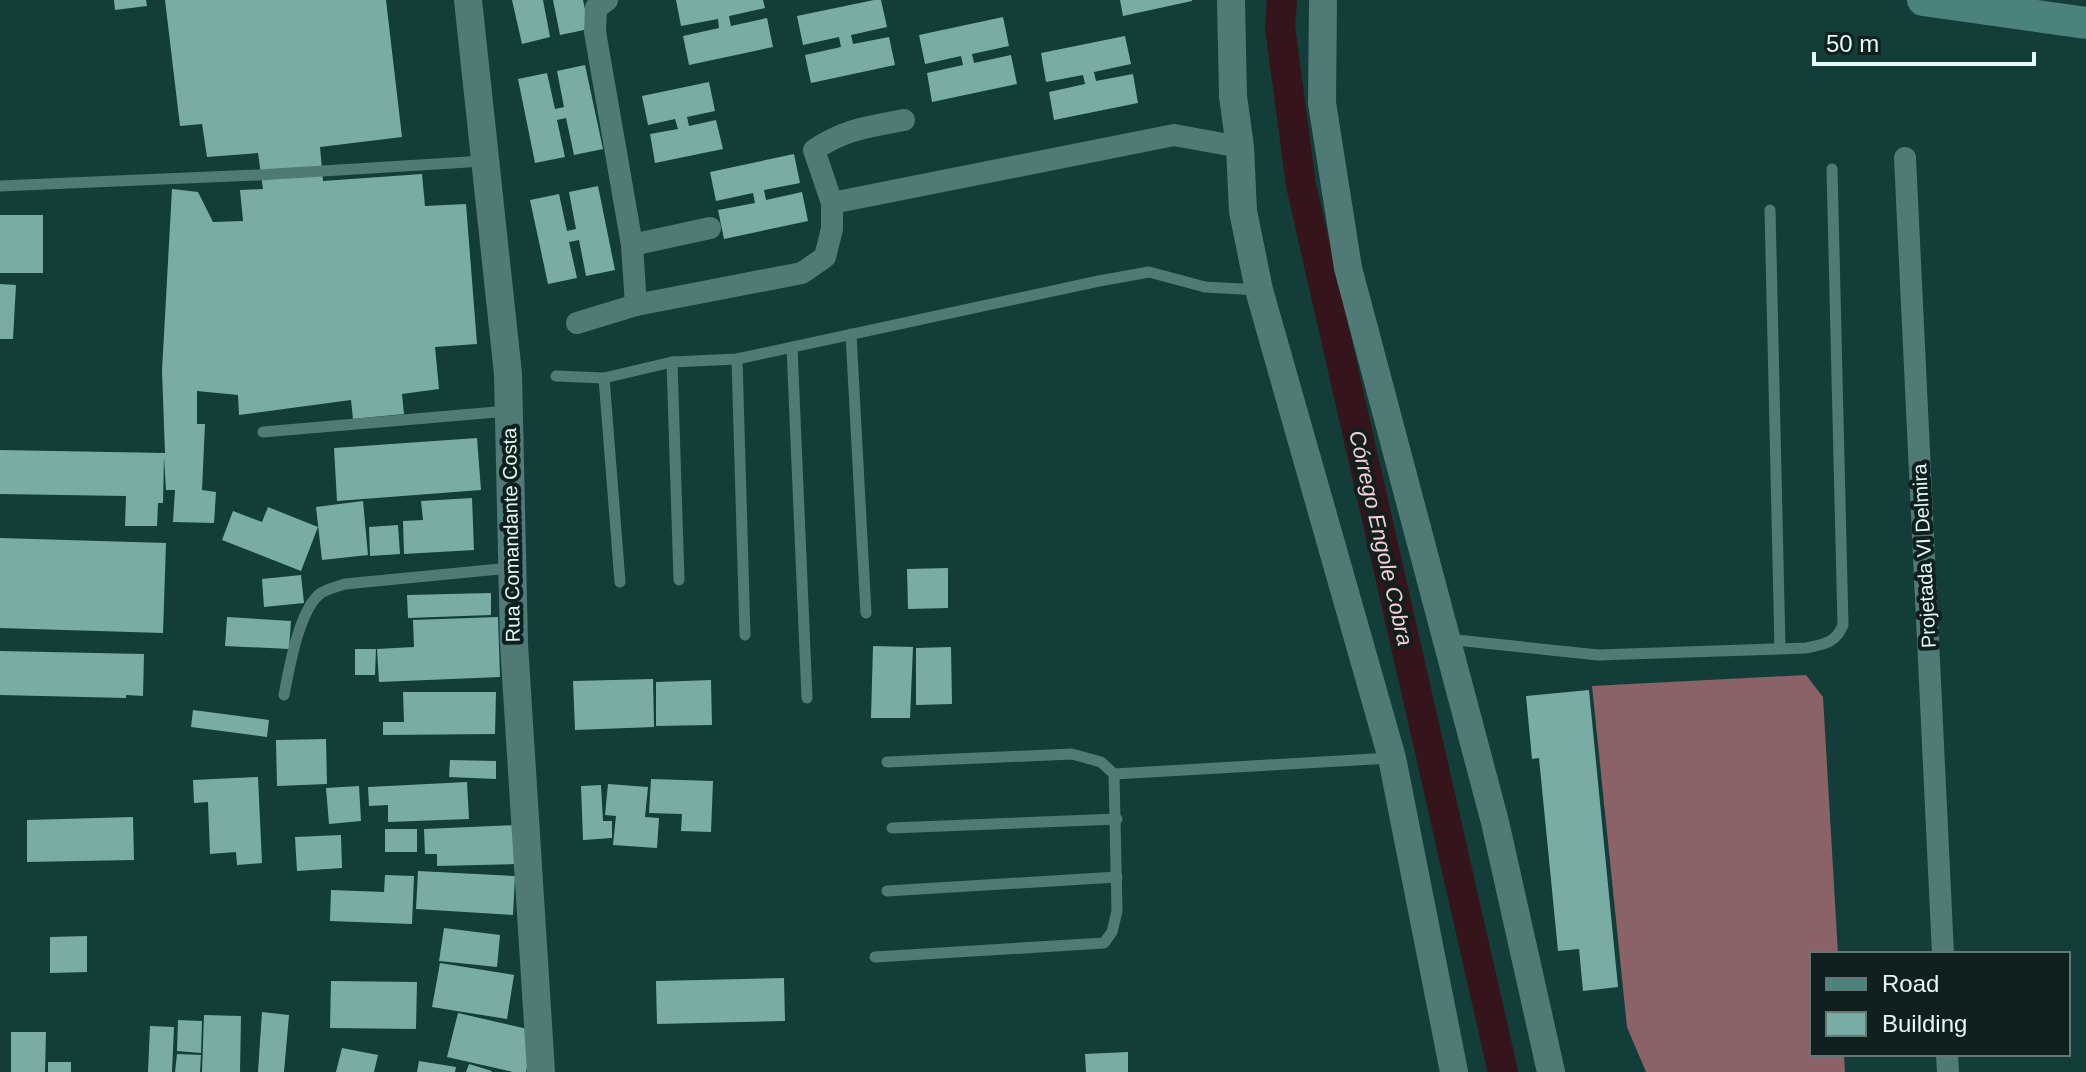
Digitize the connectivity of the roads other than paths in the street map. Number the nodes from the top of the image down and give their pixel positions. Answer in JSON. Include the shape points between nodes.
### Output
{"nodes":[{"id":1,"x":468,"y":0,"type":"edge"},
{"id":2,"x":607,"y":0,"type":"edge"},
{"id":3,"x":1231,"y":0,"type":"edge"},
{"id":4,"x":1323,"y":0,"type":"edge"},
{"id":5,"x":1923,"y":0,"type":"edge"},
{"id":6,"x":2086,"y":23,"type":"edge"},
{"id":7,"x":904,"y":120,"type":"dead end"},
{"id":8,"x":1240,"y":147,"type":"junction"},
{"id":9,"x":1905,"y":158,"type":"dead end"},
{"id":10,"x":484,"y":161,"type":"junction"},
{"id":11,"x":1832,"y":169,"type":"dead end"},
{"id":12,"x":0,"y":186,"type":"edge"},
{"id":13,"x":832,"y":203,"type":"junction"},
{"id":14,"x":1770,"y":210,"type":"dead end"},
{"id":15,"x":710,"y":228,"type":"dead end"},
{"id":16,"x":632,"y":245,"type":"junction"},
{"id":17,"x":1259,"y":290,"type":"junction"},
{"id":18,"x":636,"y":305,"type":"junction"},
{"id":19,"x":577,"y":323,"type":"dead end"},
{"id":20,"x":851,"y":334,"type":"junction"},
{"id":21,"x":792,"y":347,"type":"junction"},
{"id":22,"x":737,"y":359,"type":"junction"},
{"id":23,"x":672,"y":362,"type":"junction"},
{"id":24,"x":556,"y":376,"type":"dead end"},
{"id":25,"x":604,"y":378,"type":"junction"},
{"id":26,"x":508,"y":411,"type":"junction"},
{"id":27,"x":263,"y":432,"type":"dead end"},
{"id":28,"x":512,"y":568,"type":"junction"},
{"id":29,"x":679,"y":580,"type":"dead end"},
{"id":30,"x":620,"y":582,"type":"dead end"},
{"id":31,"x":866,"y":613,"type":"dead end"},
{"id":32,"x":745,"y":635,"type":"dead end"},
{"id":33,"x":1446,"y":639,"type":"junction"},
{"id":34,"x":1780,"y":648,"type":"junction"},
{"id":35,"x":284,"y":695,"type":"dead end"},
{"id":36,"x":807,"y":698,"type":"dead end"},
{"id":37,"x":1392,"y":758,"type":"junction"},
{"id":38,"x":887,"y":762,"type":"dead end"},
{"id":39,"x":1114,"y":774,"type":"junction"},
{"id":40,"x":1117,"y":819,"type":"junction"},
{"id":41,"x":892,"y":828,"type":"dead end"},
{"id":42,"x":1117,"y":877,"type":"junction"},
{"id":43,"x":887,"y":891,"type":"dead end"},
{"id":44,"x":1943,"y":952,"type":"edge"},
{"id":45,"x":875,"y":957,"type":"dead end"},
{"id":46,"x":541,"y":1072,"type":"edge"},
{"id":47,"x":1454,"y":1072,"type":"edge"},
{"id":48,"x":1551,"y":1072,"type":"edge"}],
"edges":[{"from":1,"to":10,"type":"street","name":"Rua Comandante Costa"},
{"from":2,"to":16,"type":"street","via":[[596,8],[595,32]]},
{"from":3,"to":8,"type":"street"},
{"from":4,"to":33,"type":"street","via":[[1322,103],[1348,268]]},
{"from":5,"to":6,"type":"main road"},
{"from":7,"to":13,"type":"street","via":[[851,129],[814,150]]},
{"from":8,"to":13,"type":"street","via":[[1174,135]]},
{"from":8,"to":17,"type":"street","via":[[1243,211]]},
{"from":9,"to":44,"type":"street","name":"Projetada VI Delmira"},
{"from":10,"to":12,"type":"lane"},
{"from":10,"to":26,"type":"street","name":"Rua Comandante Costa"},
{"from":11,"to":34,"type":"lane","via":[[1843,625],[1831,642]]},
{"from":13,"to":18,"type":"street","via":[[825,257],[802,273]]},
{"from":14,"to":34,"type":"lane"},
{"from":15,"to":16,"type":"street"},
{"from":16,"to":18,"type":"street"},
{"from":17,"to":20,"type":"lane","via":[[1205,287],[1149,272]]},
{"from":17,"to":37,"type":"street"},
{"from":18,"to":19,"type":"street"},
{"from":20,"to":21,"type":"lane"},
{"from":20,"to":31,"type":"lane"},
{"from":21,"to":22,"type":"lane"},
{"from":21,"to":36,"type":"lane"},
{"from":22,"to":23,"type":"lane"},
{"from":22,"to":32,"type":"lane"},
{"from":23,"to":25,"type":"lane"},
{"from":23,"to":29,"type":"lane"},
{"from":24,"to":25,"type":"lane"},
{"from":25,"to":30,"type":"lane"},
{"from":26,"to":27,"type":"lane"},
{"from":26,"to":28,"type":"street","name":"Rua Comandante Costa"},
{"from":28,"to":35,"type":"lane","via":[[345,584],[321,593],[308,610]]},
{"from":28,"to":46,"type":"street","name":"Rua Comandante Costa"},
{"from":33,"to":34,"type":"lane","via":[[1598,655]]},
{"from":33,"to":48,"type":"street","via":[[1495,822]]},
{"from":37,"to":39,"type":"lane"},
{"from":37,"to":47,"type":"street"},
{"from":38,"to":39,"type":"lane","via":[[1072,754],[1101,762]]},
{"from":39,"to":40,"type":"lane"},
{"from":40,"to":41,"type":"lane"},
{"from":40,"to":42,"type":"lane"},
{"from":42,"to":43,"type":"lane"},
{"from":42,"to":45,"type":"lane","via":[[1117,911],[1104,943]]}]}
